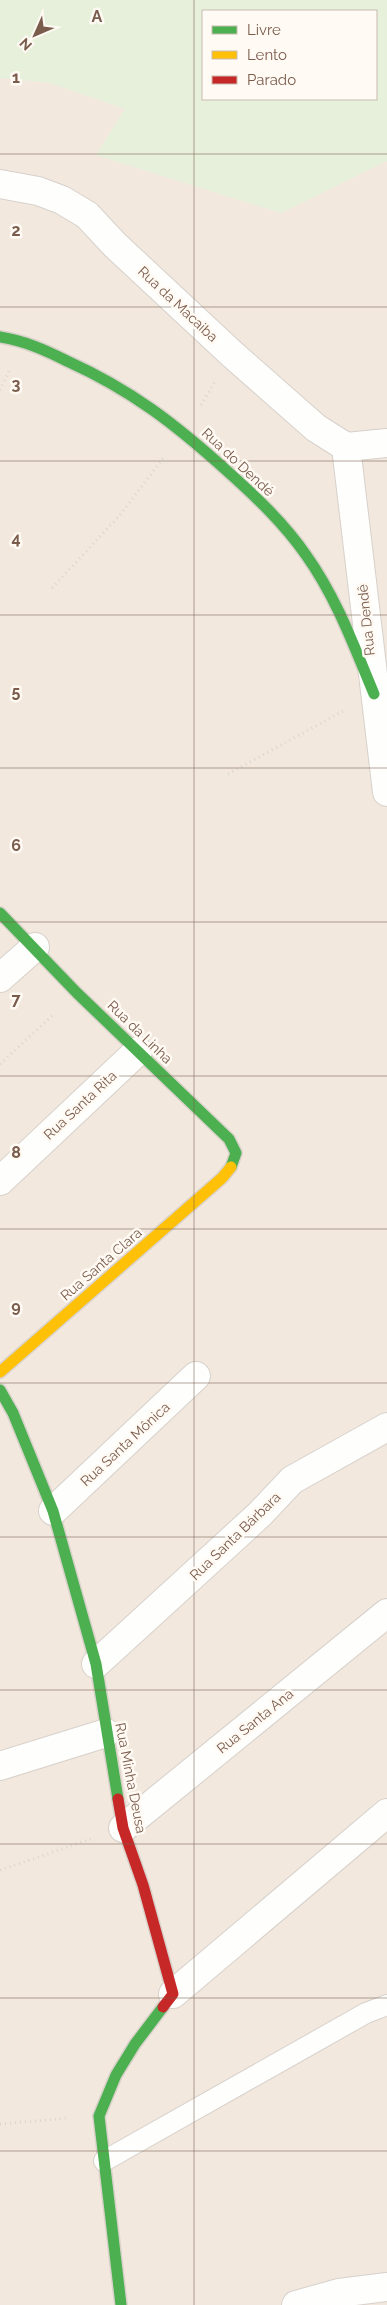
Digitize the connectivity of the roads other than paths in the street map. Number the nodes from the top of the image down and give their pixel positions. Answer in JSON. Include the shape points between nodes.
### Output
{"nodes":[{"id":1,"x":0,"y":184,"type":"edge"},
{"id":2,"x":0,"y":337,"type":"edge"},
{"id":3,"x":387,"y":442,"type":"edge"},
{"id":4,"x":346,"y":447,"type":"junction"},
{"id":5,"x":374,"y":694,"type":"junction"},
{"id":6,"x":387,"y":792,"type":"edge"},
{"id":7,"x":0,"y":913,"type":"edge"},
{"id":8,"x":35,"y":947,"type":"junction"},
{"id":9,"x":0,"y":978,"type":"edge"},
{"id":10,"x":138,"y":1050,"type":"junction"},
{"id":11,"x":222,"y":1178,"type":"joint"},
{"id":12,"x":0,"y":1181,"type":"edge"},
{"id":13,"x":0,"y":1372,"type":"edge"},
{"id":14,"x":196,"y":1376,"type":"dead end"},
{"id":15,"x":0,"y":1390,"type":"edge"},
{"id":16,"x":387,"y":1427,"type":"edge"},
{"id":17,"x":53,"y":1511,"type":"junction"},
{"id":18,"x":387,"y":1613,"type":"edge"},
{"id":19,"x":96,"y":1664,"type":"junction"},
{"id":20,"x":106,"y":1733,"type":"junction"},
{"id":21,"x":0,"y":1766,"type":"edge"},
{"id":22,"x":387,"y":1813,"type":"edge"},
{"id":23,"x":123,"y":1828,"type":"junction"},
{"id":24,"x":173,"y":1994,"type":"junction"},
{"id":25,"x":387,"y":2005,"type":"edge"},
{"id":26,"x":104,"y":2161,"type":"junction"},
{"id":27,"x":387,"y":2287,"type":"edge"},
{"id":28,"x":121,"y":2305,"type":"edge"},
{"id":29,"x":296,"y":2305,"type":"edge"}],
"edges":[{"from":1,"to":4,"type":"street","name":"Rua da Macaiba","via":[[38,191],[87,215],[232,354],[316,428]]},
{"from":2,"to":5,"type":"street","name":"Rua do Dendé","via":[[24,341],[103,377],[150,406],[256,497],[306,554],[337,606]]},
{"from":3,"to":4,"type":"street"},
{"from":4,"to":5,"type":"street","name":"Rua Dendê"},
{"from":5,"to":6,"type":"street","name":"Rua Dendê"},
{"from":7,"to":8,"type":"street","name":"Rua da Linha"},
{"from":8,"to":9,"type":"street"},
{"from":8,"to":10,"type":"street","name":"Rua da Linha","via":[[77,993]]},
{"from":10,"to":11,"type":"street","name":"Rua da Linha","via":[[229,1139],[236,1153],[233,1164]]},
{"from":10,"to":12,"type":"street","name":"Rua Santa Rita"},
{"from":11,"to":13,"type":"street","name":"Rua Santa Clara"},
{"from":14,"to":17,"type":"street","name":"Rua Santa Mônica"},
{"from":15,"to":17,"type":"street","name":"Rua Minha Deusa"},
{"from":16,"to":19,"type":"street","name":"Rua Santa Bárbara","via":[[292,1480],[260,1514]]},
{"from":17,"to":19,"type":"street","name":"Rua Minha Deusa"},
{"from":18,"to":23,"type":"street","name":"Rua Santa Ana"},
{"from":19,"to":20,"type":"street","name":"Rua Minha Deusa"},
{"from":20,"to":21,"type":"street"},
{"from":20,"to":23,"type":"street","name":"Rua Minha Deusa"},
{"from":22,"to":24,"type":"street"},
{"from":23,"to":24,"type":"street","name":"Rua Minha Deusa","via":[[143,1885]]},
{"from":24,"to":26,"type":"street","via":[[116,2074],[99,2116]]},
{"from":25,"to":26,"type":"lane","via":[[366,2013]]},
{"from":26,"to":28,"type":"street"},
{"from":27,"to":29,"type":"street","via":[[339,2293]]}]}
